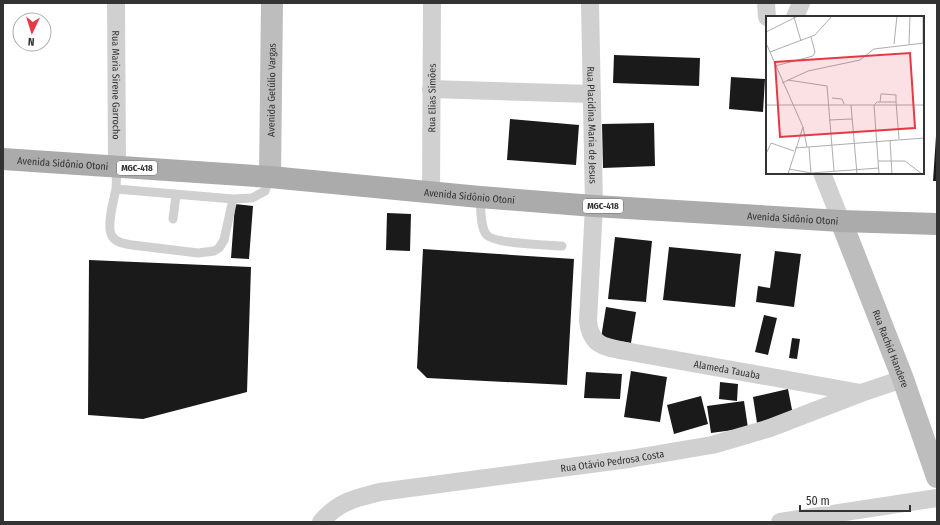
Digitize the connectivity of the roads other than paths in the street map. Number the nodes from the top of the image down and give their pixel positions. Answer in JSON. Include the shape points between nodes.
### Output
{"nodes":[{"id":1,"x":116,"y":3,"type":"edge"},
{"id":2,"x":272,"y":3,"type":"edge"},
{"id":3,"x":432,"y":3,"type":"edge"},
{"id":4,"x":590,"y":3,"type":"edge"},
{"id":5,"x":766,"y":3,"type":"edge"},
{"id":6,"x":801,"y":3,"type":"edge"},
{"id":7,"x":767,"y":16,"type":"edge"},
{"id":8,"x":795,"y":16,"type":"edge"},
{"id":9,"x":431,"y":89,"type":"junction"},
{"id":10,"x":592,"y":94,"type":"junction"},
{"id":11,"x":3,"y":160,"type":"edge"},
{"id":12,"x":117,"y":166,"type":"junction"},
{"id":13,"x":822,"y":174,"type":"edge"},
{"id":14,"x":270,"y":177,"type":"junction"},
{"id":15,"x":116,"y":189,"type":"junction"},
{"id":16,"x":431,"y":192,"type":"junction"},
{"id":17,"x":176,"y":195,"type":"junction"},
{"id":18,"x":480,"y":197,"type":"junction"},
{"id":19,"x":233,"y":200,"type":"junction"},
{"id":20,"x":594,"y":206,"type":"junction"},
{"id":21,"x":173,"y":219,"type":"dead end"},
{"id":22,"x":841,"y":221,"type":"junction"},
{"id":23,"x":937,"y":224,"type":"edge"},
{"id":24,"x":562,"y":246,"type":"dead end"},
{"id":25,"x":595,"y":341,"type":"joint"},
{"id":26,"x":903,"y":379,"type":"junction"},
{"id":27,"x":861,"y":393,"type":"junction"},
{"id":28,"x":937,"y":477,"type":"edge"},
{"id":29,"x":937,"y":498,"type":"edge"},
{"id":30,"x":321,"y":522,"type":"edge"},
{"id":31,"x":780,"y":522,"type":"edge"}],
"edges":[{"from":1,"to":12,"type":"street","name":"Rua Maria Sirene Garrocho"},
{"from":2,"to":14,"type":"street","name":"Avenida Getúlio Vargas"},
{"from":3,"to":9,"type":"street","name":"Rua Elias Simões"},
{"from":4,"to":10,"type":"street","name":"Rua Placidina Maria de Jesus"},
{"from":5,"to":7,"type":"street"},
{"from":6,"to":8,"type":"street"},
{"from":9,"to":10,"type":"street"},
{"from":9,"to":16,"type":"street","name":"Rua Elias Simões"},
{"from":10,"to":20,"type":"street","name":"Rua Placidina Maria de Jesus"},
{"from":11,"to":12,"type":"main road","name":"Avenida Sidônio Otoni","number":"MGC-418"},
{"from":12,"to":14,"type":"main road","name":"Avenida Sidônio Otoni","number":"MGC-418"},
{"from":12,"to":15,"type":"lane"},
{"from":13,"to":22,"type":"street"},
{"from":14,"to":16,"type":"main road","name":"Avenida Sidônio Otoni","number":"MGC-418"},
{"from":14,"to":19,"type":"lane","via":[[265,191],[259,195]]},
{"from":15,"to":17,"type":"lane"},
{"from":15,"to":19,"type":"lane","via":[[110,228],[115,240],[132,245],[198,253],[219,248],[224,240]]},
{"from":16,"to":18,"type":"main road","name":"Avenida Sidônio Otoni","number":"MGC-418"},
{"from":17,"to":19,"type":"lane"},
{"from":17,"to":21,"type":"lane"},
{"from":18,"to":20,"type":"main road","name":"Avenida Sidônio Otoni","number":"MGC-418"},
{"from":18,"to":24,"type":"lane","via":[[483,227],[486,235],[492,239]]},
{"from":20,"to":22,"type":"main road","name":"Avenida Sidônio Otoni","number":"MGC-418"},
{"from":20,"to":25,"type":"street","name":"Rua Placidina Maria de Jesus","via":[[588,321],[589,333]]},
{"from":22,"to":23,"type":"main road","name":"Avenida Sidônio Otoni","number":"MGC-418"},
{"from":22,"to":26,"type":"street","name":"Rua Rachid Handere"},
{"from":25,"to":27,"type":"street","name":"Alameda Tauaba","via":[[609,348]]},
{"from":26,"to":27,"type":"street","name":"Rua Otávio Pedrosa Costa"},
{"from":26,"to":28,"type":"street","name":"Rua Rachid Handere"},
{"from":27,"to":30,"type":"street","name":"Rua Otávio Pedrosa Costa","via":[[770,428],[712,445],[629,459],[380,492],[351,500],[330,511]]},
{"from":29,"to":31,"type":"street"}]}
